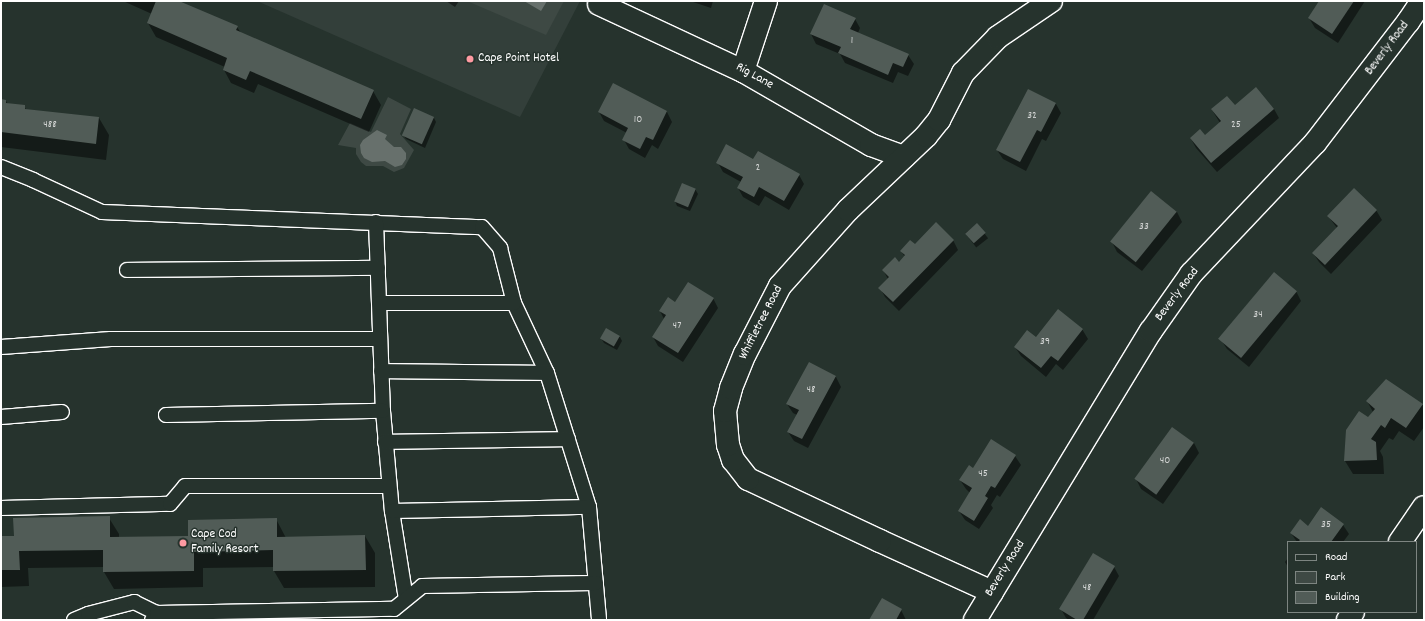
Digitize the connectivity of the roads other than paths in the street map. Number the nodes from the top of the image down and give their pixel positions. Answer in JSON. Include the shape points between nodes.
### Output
{"nodes":[{"id":1,"x":766,"y":1,"type":"edge"},
{"id":2,"x":1051,"y":1,"type":"edge"},
{"id":3,"x":1422,"y":1,"type":"edge"},
{"id":4,"x":599,"y":4,"type":"dead end"},
{"id":5,"x":743,"y":70,"type":"junction"},
{"id":6,"x":904,"y":157,"type":"junction"},
{"id":7,"x":1,"y":167,"type":"edge"},
{"id":8,"x":376,"y":222,"type":"junction"},
{"id":9,"x":378,"y":268,"type":"junction"},
{"id":10,"x":127,"y":270,"type":"dead end"},
{"id":11,"x":380,"y":303,"type":"junction"},
{"id":12,"x":514,"y":303,"type":"junction"},
{"id":13,"x":380,"y":340,"type":"junction"},
{"id":14,"x":1,"y":347,"type":"edge"},
{"id":15,"x":381,"y":371,"type":"junction"},
{"id":16,"x":547,"y":373,"type":"junction"},
{"id":17,"x":383,"y":411,"type":"junction"},
{"id":18,"x":62,"y":412,"type":"dead end"},
{"id":19,"x":166,"y":415,"type":"dead end"},
{"id":20,"x":1,"y":417,"type":"edge"},
{"id":21,"x":568,"y":439,"type":"junction"},
{"id":22,"x":385,"y":442,"type":"junction"},
{"id":23,"x":389,"y":486,"type":"junction"},
{"id":24,"x":589,"y":507,"type":"junction"},
{"id":25,"x":1424,"y":507,"type":"edge"},
{"id":26,"x":1,"y":508,"type":"edge"},
{"id":27,"x":392,"y":511,"type":"junction"},
{"id":28,"x":1401,"y":541,"type":"edge"},
{"id":29,"x":596,"y":583,"type":"junction"},
{"id":30,"x":992,"y":592,"type":"junction"},
{"id":31,"x":406,"y":599,"type":"junction"},
{"id":32,"x":155,"y":617,"type":"edge"},
{"id":33,"x":74,"y":620,"type":"edge"},
{"id":34,"x":599,"y":620,"type":"edge"},
{"id":35,"x":975,"y":620,"type":"edge"}],
"edges":[{"from":1,"to":5,"type":"street"},
{"from":2,"to":6,"type":"street","name":"Whiffletree Road","via":[[998,37],[963,73],[939,120]]},
{"from":3,"to":30,"type":"street","name":"Beverly Road","via":[[1315,143],[1191,274],[1151,331]]},
{"from":4,"to":5,"type":"street","name":"Rig Lane"},
{"from":5,"to":6,"type":"street","name":"Rig Lane","via":[[871,145]]},
{"from":6,"to":30,"type":"street","name":"Whiffletree Road","via":[[848,210],[780,286],[755,332],[731,388],[725,411],[728,445],[733,460],[748,479]]},
{"from":7,"to":8,"type":"lane","via":[[102,212]]},
{"from":8,"to":9,"type":"lane"},
{"from":8,"to":12,"type":"lane","via":[[482,227],[500,248]]},
{"from":9,"to":10,"type":"lane"},
{"from":9,"to":11,"type":"lane"},
{"from":11,"to":12,"type":"lane"},
{"from":11,"to":13,"type":"lane"},
{"from":12,"to":16,"type":"lane"},
{"from":13,"to":14,"type":"lane","via":[[111,339]]},
{"from":13,"to":15,"type":"lane"},
{"from":15,"to":16,"type":"lane"},
{"from":15,"to":17,"type":"lane"},
{"from":16,"to":21,"type":"lane"},
{"from":17,"to":19,"type":"lane"},
{"from":17,"to":22,"type":"lane"},
{"from":18,"to":20,"type":"lane"},
{"from":21,"to":22,"type":"lane"},
{"from":21,"to":24,"type":"lane"},
{"from":22,"to":23,"type":"lane"},
{"from":23,"to":26,"type":"lane","via":[[186,486],[170,504]]},
{"from":23,"to":27,"type":"lane"},
{"from":24,"to":27,"type":"lane"},
{"from":24,"to":29,"type":"lane"},
{"from":25,"to":28,"type":"street"},
{"from":27,"to":31,"type":"lane"},
{"from":29,"to":31,"type":"lane","via":[[422,586]]},
{"from":29,"to":34,"type":"lane"},
{"from":30,"to":35,"type":"street","name":"Beverly Road"},
{"from":31,"to":32,"type":"lane","via":[[394,609]]},
{"from":32,"to":33,"type":"lane","via":[[134,602]]}]}
